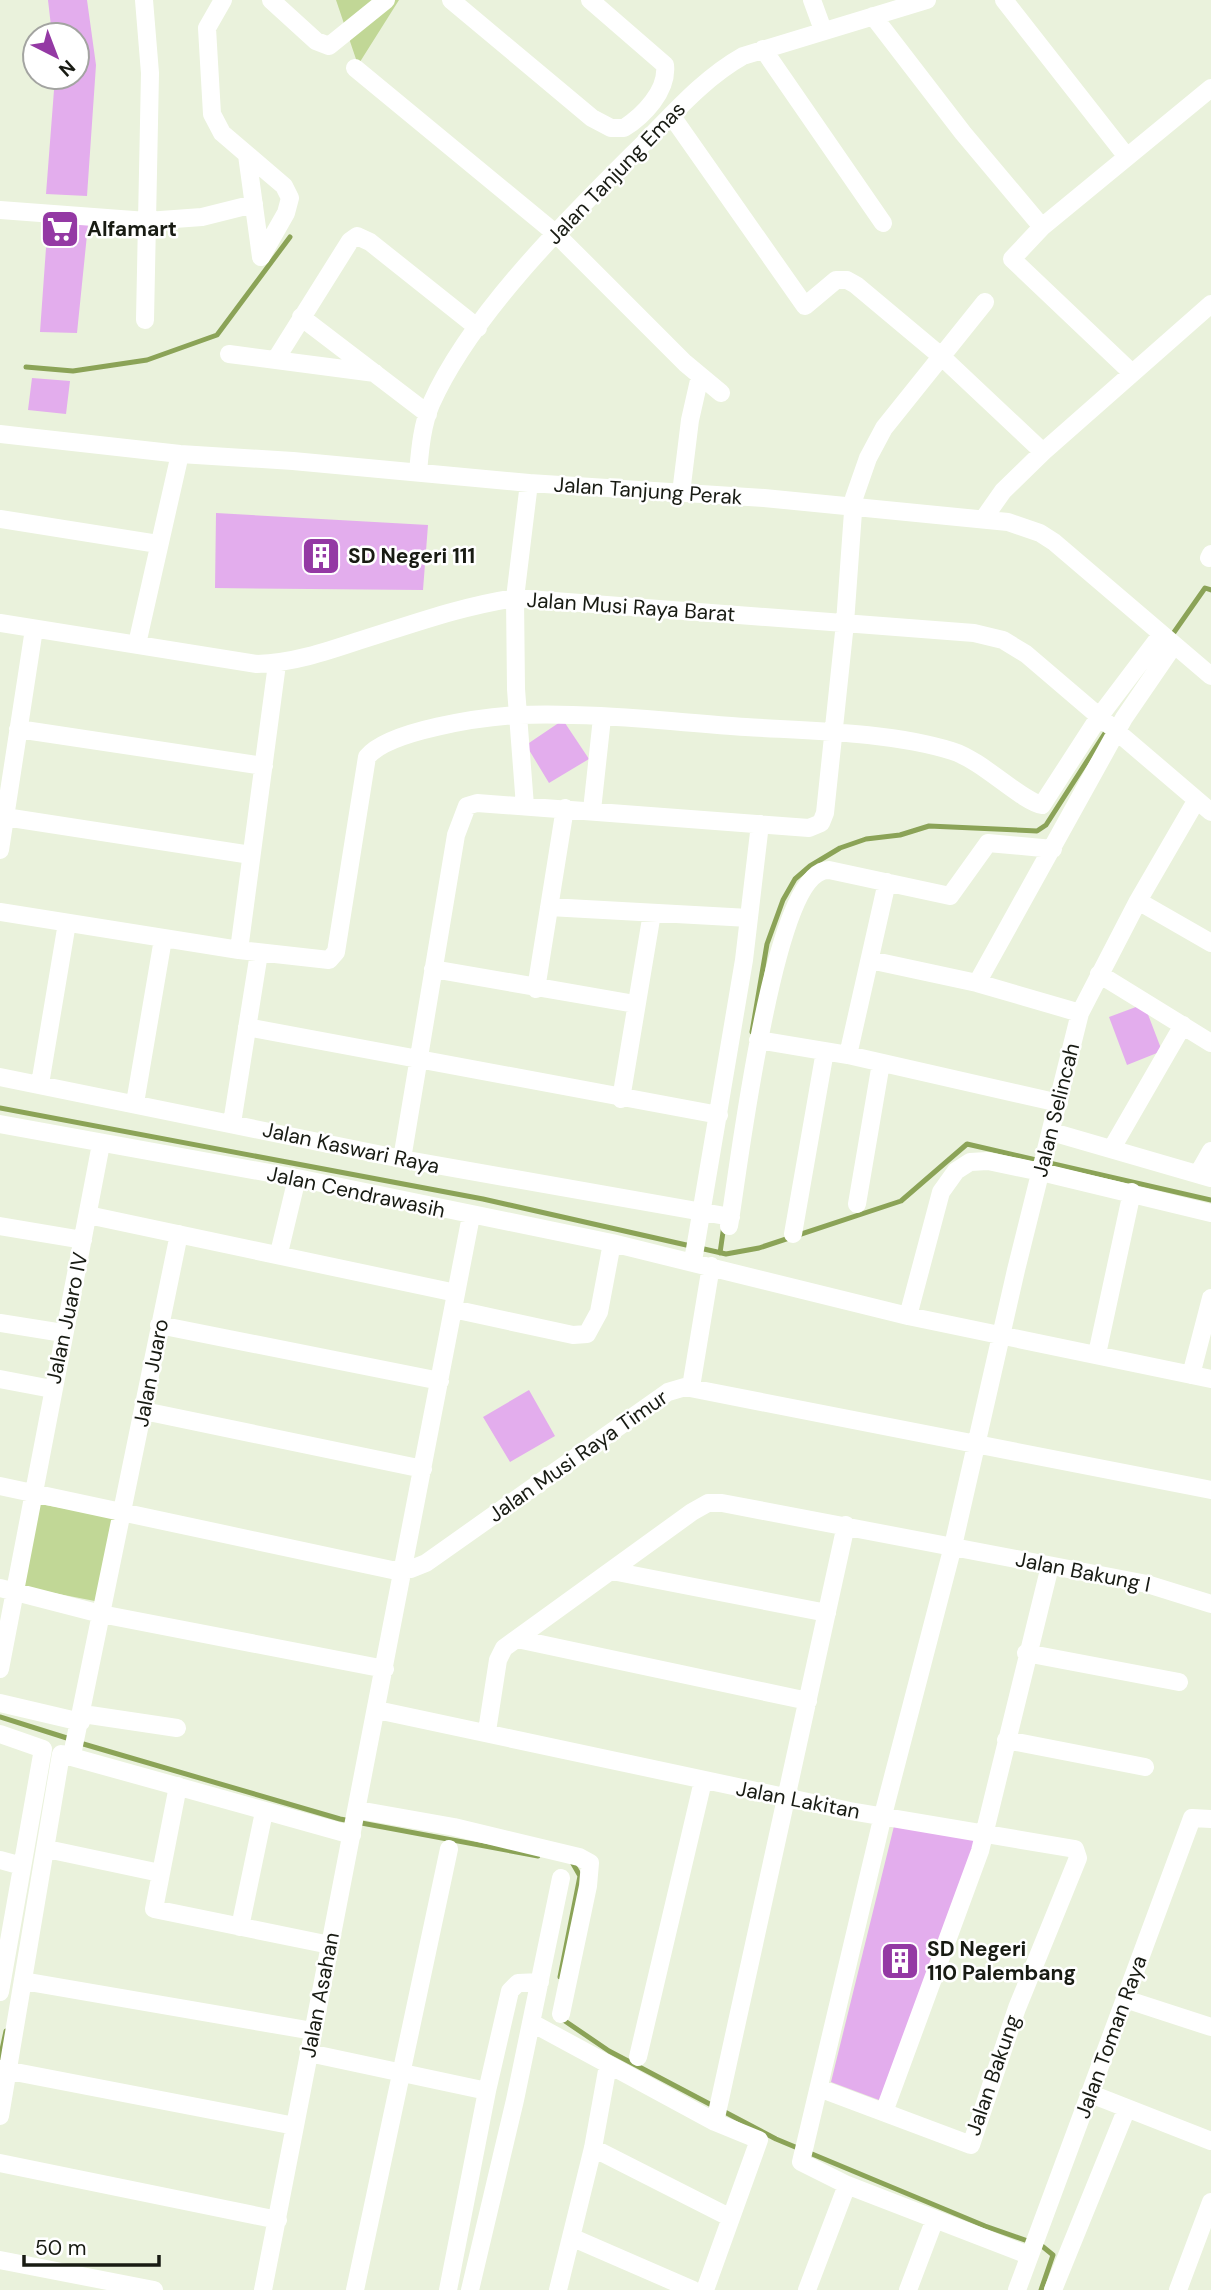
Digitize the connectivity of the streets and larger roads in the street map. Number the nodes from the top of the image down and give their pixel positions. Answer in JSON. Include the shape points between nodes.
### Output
{"nodes":[{"id":1,"x":144,"y":0,"type":"edge"},
{"id":2,"x":223,"y":0,"type":"edge"},
{"id":3,"x":271,"y":0,"type":"edge"},
{"id":4,"x":386,"y":0,"type":"edge"},
{"id":5,"x":451,"y":0,"type":"edge"},
{"id":6,"x":590,"y":0,"type":"edge"},
{"id":7,"x":812,"y":0,"type":"edge"},
{"id":8,"x":928,"y":0,"type":"edge"},
{"id":9,"x":1004,"y":0,"type":"edge"},
{"id":10,"x":873,"y":16,"type":"junction"},
{"id":11,"x":823,"y":30,"type":"junction"},
{"id":12,"x":763,"y":49,"type":"junction"},
{"id":13,"x":355,"y":68,"type":"dead end"},
{"id":14,"x":1208,"y":95,"type":"edge"},
{"id":15,"x":671,"y":115,"type":"junction"},
{"id":16,"x":247,"y":155,"type":"junction"},
{"id":17,"x":1127,"y":157,"type":"junction"},
{"id":18,"x":254,"y":204,"type":"junction"},
{"id":19,"x":0,"y":211,"type":"edge"},
{"id":20,"x":147,"y":221,"type":"junction"},
{"id":21,"x":883,"y":223,"type":"dead end"},
{"id":22,"x":1042,"y":226,"type":"junction"},
{"id":23,"x":555,"y":233,"type":"junction"},
{"id":24,"x":985,"y":302,"type":"dead end"},
{"id":25,"x":1211,"y":304,"type":"edge"},
{"id":26,"x":301,"y":317,"type":"junction"},
{"id":27,"x":145,"y":320,"type":"dead end"},
{"id":28,"x":478,"y":328,"type":"junction"},
{"id":29,"x":229,"y":354,"type":"dead end"},
{"id":30,"x":942,"y":357,"type":"junction"},
{"id":31,"x":276,"y":359,"type":"junction"},
{"id":32,"x":1132,"y":373,"type":"junction"},
{"id":33,"x":378,"y":374,"type":"junction"},
{"id":34,"x":700,"y":376,"type":"junction"},
{"id":35,"x":721,"y":393,"type":"dead end"},
{"id":36,"x":428,"y":414,"type":"junction"},
{"id":37,"x":0,"y":434,"type":"edge"},
{"id":38,"x":1043,"y":452,"type":"junction"},
{"id":39,"x":180,"y":454,"type":"junction"},
{"id":40,"x":418,"y":472,"type":"junction"},
{"id":41,"x":529,"y":483,"type":"junction"},
{"id":42,"x":681,"y":493,"type":"junction"},
{"id":43,"x":851,"y":506,"type":"junction"},
{"id":44,"x":984,"y":518,"type":"junction"},
{"id":45,"x":0,"y":520,"type":"edge"},
{"id":46,"x":158,"y":544,"type":"junction"},
{"id":47,"x":515,"y":598,"type":"junction"},
{"id":48,"x":0,"y":623,"type":"edge"},
{"id":49,"x":845,"y":623,"type":"junction"},
{"id":50,"x":34,"y":629,"type":"junction"},
{"id":51,"x":1167,"y":640,"type":"junction"},
{"id":52,"x":137,"y":645,"type":"junction"},
{"id":53,"x":277,"y":664,"type":"junction"},
{"id":54,"x":1211,"y":676,"type":"edge"},
{"id":55,"x":519,"y":715,"type":"junction"},
{"id":56,"x":602,"y":718,"type":"junction"},
{"id":57,"x":1108,"y":725,"type":"junction"},
{"id":58,"x":18,"y":729,"type":"junction"},
{"id":59,"x":833,"y":733,"type":"junction"},
{"id":60,"x":264,"y":766,"type":"junction"},
{"id":61,"x":1196,"y":801,"type":"junction"},
{"id":62,"x":525,"y":806,"type":"junction"},
{"id":63,"x":565,"y":808,"type":"junction"},
{"id":64,"x":592,"y":810,"type":"junction"},
{"id":65,"x":1211,"y":812,"type":"edge"},
{"id":66,"x":5,"y":817,"type":"junction"},
{"id":67,"x":760,"y":824,"type":"junction"},
{"id":68,"x":1053,"y":849,"type":"junction"},
{"id":69,"x":0,"y":850,"type":"edge"},
{"id":70,"x":251,"y":855,"type":"junction"},
{"id":71,"x":887,"y":882,"type":"junction"},
{"id":72,"x":1138,"y":901,"type":"junction"},
{"id":73,"x":549,"y":907,"type":"junction"},
{"id":74,"x":0,"y":912,"type":"edge"},
{"id":75,"x":652,"y":913,"type":"junction"},
{"id":76,"x":749,"y":918,"type":"junction"},
{"id":77,"x":67,"y":923,"type":"junction"},
{"id":78,"x":163,"y":939,"type":"junction"},
{"id":79,"x":1211,"y":943,"type":"edge"},
{"id":80,"x":239,"y":950,"type":"junction"},
{"id":81,"x":259,"y":953,"type":"junction"},
{"id":82,"x":870,"y":960,"type":"junction"},
{"id":83,"x":433,"y":969,"type":"junction"},
{"id":84,"x":759,"y":970,"type":"junction"},
{"id":85,"x":1099,"y":974,"type":"junction"},
{"id":86,"x":977,"y":983,"type":"junction"},
{"id":87,"x":536,"y":989,"type":"junction"},
{"id":88,"x":635,"y":1004,"type":"junction"},
{"id":89,"x":1080,"y":1013,"type":"junction"},
{"id":90,"x":1183,"y":1025,"type":"junction"},
{"id":91,"x":247,"y":1027,"type":"junction"},
{"id":92,"x":758,"y":1040,"type":"junction"},
{"id":93,"x":1211,"y":1042,"type":"edge"},
{"id":94,"x":825,"y":1051,"type":"junction"},
{"id":95,"x":848,"y":1055,"type":"junction"},
{"id":96,"x":418,"y":1059,"type":"junction"},
{"id":97,"x":881,"y":1063,"type":"junction"},
{"id":98,"x":0,"y":1077,"type":"edge"},
{"id":99,"x":40,"y":1084,"type":"junction"},
{"id":100,"x":621,"y":1099,"type":"junction"},
{"id":101,"x":135,"y":1103,"type":"junction"},
{"id":102,"x":1059,"y":1103,"type":"junction"},
{"id":103,"x":719,"y":1115,"type":"junction"},
{"id":104,"x":232,"y":1123,"type":"junction"},
{"id":105,"x":0,"y":1124,"type":"edge"},
{"id":106,"x":1050,"y":1137,"type":"junction"},
{"id":107,"x":101,"y":1144,"type":"junction"},
{"id":108,"x":1112,"y":1148,"type":"junction"},
{"id":109,"x":1211,"y":1151,"type":"edge"},
{"id":110,"x":402,"y":1159,"type":"junction"},
{"id":111,"x":1042,"y":1169,"type":"junction"},
{"id":112,"x":1204,"y":1176,"type":"edge"},
{"id":113,"x":297,"y":1178,"type":"junction"},
{"id":114,"x":1132,"y":1192,"type":"junction"},
{"id":115,"x":857,"y":1204,"type":"dead end"},
{"id":116,"x":1211,"y":1213,"type":"edge"},
{"id":117,"x":88,"y":1215,"type":"junction"},
{"id":118,"x":471,"y":1216,"type":"junction"},
{"id":119,"x":721,"y":1217,"type":"junction"},
{"id":120,"x":0,"y":1226,"type":"edge"},
{"id":121,"x":179,"y":1234,"type":"junction"},
{"id":122,"x":793,"y":1234,"type":"dead end"},
{"id":123,"x":83,"y":1240,"type":"junction"},
{"id":124,"x":612,"y":1243,"type":"junction"},
{"id":125,"x":696,"y":1250,"type":"junction"},
{"id":126,"x":279,"y":1253,"type":"junction"},
{"id":127,"x":711,"y":1266,"type":"junction"},
{"id":128,"x":1211,"y":1297,"type":"edge"},
{"id":129,"x":454,"y":1301,"type":"junction"},
{"id":130,"x":908,"y":1316,"type":"junction"},
{"id":131,"x":0,"y":1323,"type":"edge"},
{"id":132,"x":159,"y":1325,"type":"junction"},
{"id":133,"x":63,"y":1333,"type":"junction"},
{"id":134,"x":1001,"y":1337,"type":"junction"},
{"id":135,"x":1097,"y":1354,"type":"junction"},
{"id":136,"x":1191,"y":1375,"type":"junction"},
{"id":137,"x":0,"y":1379,"type":"edge"},
{"id":138,"x":1211,"y":1379,"type":"edge"},
{"id":139,"x":440,"y":1381,"type":"junction"},
{"id":140,"x":691,"y":1387,"type":"junction"},
{"id":141,"x":52,"y":1389,"type":"junction"},
{"id":142,"x":144,"y":1411,"type":"junction"},
{"id":143,"x":978,"y":1442,"type":"junction"},
{"id":144,"x":423,"y":1469,"type":"junction"},
{"id":145,"x":0,"y":1486,"type":"edge"},
{"id":146,"x":1211,"y":1490,"type":"edge"},
{"id":147,"x":35,"y":1493,"type":"junction"},
{"id":148,"x":124,"y":1513,"type":"junction"},
{"id":149,"x":846,"y":1525,"type":"junction"},
{"id":150,"x":953,"y":1546,"type":"junction"},
{"id":151,"x":1050,"y":1566,"type":"junction"},
{"id":152,"x":404,"y":1569,"type":"junction"},
{"id":153,"x":612,"y":1571,"type":"junction"},
{"id":154,"x":7,"y":1589,"type":"edge"},
{"id":155,"x":1211,"y":1604,"type":"edge"},
{"id":156,"x":827,"y":1612,"type":"junction"},
{"id":157,"x":101,"y":1614,"type":"junction"},
{"id":158,"x":517,"y":1639,"type":"junction"},
{"id":159,"x":1026,"y":1653,"type":"junction"},
{"id":160,"x":0,"y":1669,"type":"edge"},
{"id":161,"x":385,"y":1669,"type":"junction"},
{"id":162,"x":1179,"y":1682,"type":"dead end"},
{"id":163,"x":808,"y":1701,"type":"junction"},
{"id":164,"x":0,"y":1703,"type":"edge"},
{"id":165,"x":377,"y":1710,"type":"junction"},
{"id":166,"x":177,"y":1728,"type":"dead end"},
{"id":167,"x":487,"y":1731,"type":"junction"},
{"id":168,"x":0,"y":1734,"type":"edge"},
{"id":169,"x":1006,"y":1740,"type":"junction"},
{"id":170,"x":66,"y":1742,"type":"junction"},
{"id":171,"x":1145,"y":1767,"type":"dead end"},
{"id":172,"x":703,"y":1781,"type":"junction"},
{"id":173,"x":178,"y":1786,"type":"junction"},
{"id":174,"x":788,"y":1798,"type":"junction"},
{"id":175,"x":264,"y":1812,"type":"junction"},
{"id":176,"x":883,"y":1815,"type":"junction"},
{"id":177,"x":1211,"y":1819,"type":"edge"},
{"id":178,"x":355,"y":1823,"type":"junction"},
{"id":179,"x":985,"y":1832,"type":"junction"},
{"id":180,"x":47,"y":1849,"type":"junction"},
{"id":181,"x":449,"y":1849,"type":"dead end"},
{"id":182,"x":0,"y":1860,"type":"edge"},
{"id":183,"x":22,"y":1866,"type":"junction"},
{"id":184,"x":160,"y":1873,"type":"junction"},
{"id":185,"x":561,"y":1878,"type":"dead end"},
{"id":186,"x":240,"y":1927,"type":"junction"},
{"id":187,"x":330,"y":1945,"type":"junction"},
{"id":188,"x":23,"y":1981,"type":"junction"},
{"id":189,"x":540,"y":1982,"type":"junction"},
{"id":190,"x":0,"y":1992,"type":"edge"},
{"id":191,"x":1125,"y":2000,"type":"junction"},
{"id":192,"x":561,"y":2014,"type":"dead end"},
{"id":193,"x":532,"y":2023,"type":"junction"},
{"id":194,"x":1211,"y":2027,"type":"edge"},
{"id":195,"x":313,"y":2031,"type":"junction"},
{"id":196,"x":309,"y":2053,"type":"junction"},
{"id":197,"x":638,"y":2057,"type":"dead end"},
{"id":198,"x":608,"y":2065,"type":"junction"},
{"id":199,"x":4,"y":2069,"type":"edge"},
{"id":200,"x":402,"y":2072,"type":"junction"},
{"id":201,"x":819,"y":2088,"type":"junction"},
{"id":202,"x":487,"y":2091,"type":"junction"},
{"id":203,"x":1091,"y":2094,"type":"junction"},
{"id":204,"x":1127,"y":2108,"type":"junction"},
{"id":205,"x":884,"y":2112,"type":"junction"},
{"id":206,"x":0,"y":2116,"type":"edge"},
{"id":207,"x":716,"y":2120,"type":"junction"},
{"id":208,"x":295,"y":2126,"type":"junction"},
{"id":209,"x":1211,"y":2141,"type":"edge"},
{"id":210,"x":593,"y":2148,"type":"junction"},
{"id":211,"x":0,"y":2163,"type":"edge"},
{"id":212,"x":847,"y":2185,"type":"junction"},
{"id":213,"x":1211,"y":2202,"type":"edge"},
{"id":214,"x":731,"y":2218,"type":"junction"},
{"id":215,"x":935,"y":2219,"type":"junction"},
{"id":216,"x":278,"y":2220,"type":"junction"},
{"id":217,"x":571,"y":2237,"type":"junction"},
{"id":218,"x":1031,"y":2246,"type":"junction"},
{"id":219,"x":0,"y":2260,"type":"edge"},
{"id":220,"x":154,"y":2290,"type":"edge"},
{"id":221,"x":263,"y":2290,"type":"edge"},
{"id":222,"x":355,"y":2290,"type":"edge"},
{"id":223,"x":448,"y":2290,"type":"edge"},
{"id":224,"x":470,"y":2290,"type":"edge"},
{"id":225,"x":558,"y":2290,"type":"edge"},
{"id":226,"x":693,"y":2290,"type":"edge"},
{"id":227,"x":705,"y":2290,"type":"edge"},
{"id":228,"x":807,"y":2290,"type":"edge"},
{"id":229,"x":908,"y":2290,"type":"edge"},
{"id":230,"x":1017,"y":2290,"type":"edge"},
{"id":231,"x":1052,"y":2290,"type":"edge"},
{"id":232,"x":1178,"y":2290,"type":"edge"}],
"edges":[{"from":1,"to":20,"type":"street","via":[[150,74]]},
{"from":2,"to":16,"type":"street","via":[[207,28],[212,114],[222,132]]},
{"from":3,"to":4,"type":"street","via":[[327,46]]},
{"from":5,"to":6,"type":"street","via":[[592,118],[611,128],[624,128],[660,90],[665,65]]},
{"from":7,"to":11,"type":"street"},
{"from":8,"to":10,"type":"street","name":"Jalan Tanjung Emas"},
{"from":9,"to":17,"type":"street"},
{"from":10,"to":11,"type":"street","name":"Jalan Tanjung Emas"},
{"from":10,"to":22,"type":"street"},
{"from":11,"to":12,"type":"street","name":"Jalan Tanjung Emas"},
{"from":12,"to":15,"type":"street","name":"Jalan Tanjung Emas","via":[[723,69]]},
{"from":12,"to":21,"type":"street"},
{"from":13,"to":23,"type":"street"},
{"from":14,"to":17,"type":"street"},
{"from":15,"to":23,"type":"street","name":"Jalan Tanjung Emas"},
{"from":15,"to":30,"type":"street","via":[[805,306],[829,284],[847,280]]},
{"from":16,"to":18,"type":"street"},
{"from":16,"to":18,"type":"street","via":[[284,186],[290,198],[261,257]]},
{"from":17,"to":22,"type":"street"},
{"from":18,"to":20,"type":"street","via":[[202,217]]},
{"from":19,"to":20,"type":"street"},
{"from":20,"to":27,"type":"street"},
{"from":22,"to":32,"type":"street","via":[[1012,259]]},
{"from":23,"to":28,"type":"street","name":"Jalan Tanjung Emas"},
{"from":23,"to":34,"type":"street"},
{"from":24,"to":30,"type":"street"},
{"from":25,"to":32,"type":"street"},
{"from":26,"to":28,"type":"street","via":[[350,241],[360,236]]},
{"from":26,"to":31,"type":"street"},
{"from":26,"to":33,"type":"street"},
{"from":28,"to":36,"type":"street","name":"Jalan Tanjung Emas"},
{"from":29,"to":31,"type":"street"},
{"from":30,"to":38,"type":"street"},
{"from":30,"to":43,"type":"street","via":[[884,428]]},
{"from":31,"to":33,"type":"street"},
{"from":32,"to":38,"type":"street"},
{"from":33,"to":36,"type":"street"},
{"from":34,"to":35,"type":"street"},
{"from":34,"to":42,"type":"street"},
{"from":36,"to":40,"type":"street","name":"Jalan Tanjung Emas"},
{"from":37,"to":39,"type":"street","name":"Jalan Tanjung Perak"},
{"from":38,"to":44,"type":"street"},
{"from":39,"to":40,"type":"street","name":"Jalan Tanjung Perak"},
{"from":39,"to":46,"type":"street"},
{"from":40,"to":41,"type":"street","name":"Jalan Tanjung Perak"},
{"from":41,"to":42,"type":"street","name":"Jalan Tanjung Perak"},
{"from":41,"to":47,"type":"street"},
{"from":42,"to":43,"type":"street","name":"Jalan Tanjung Perak"},
{"from":43,"to":44,"type":"street","name":"Jalan Tanjung Perak"},
{"from":43,"to":49,"type":"street"},
{"from":44,"to":51,"type":"street","name":"Jalan Tanjung Perak","via":[[1040,533]]},
{"from":45,"to":46,"type":"street"},
{"from":46,"to":52,"type":"street"},
{"from":47,"to":49,"type":"street","name":"Jalan Musi Raya Barat"},
{"from":47,"to":53,"type":"street","name":"Jalan Musi Raya Barat","via":[[472,606]]},
{"from":47,"to":55,"type":"street"},
{"from":48,"to":50,"type":"street","name":"Jalan Musi Raya Barat"},
{"from":49,"to":57,"type":"street","name":"Jalan Musi Raya Barat","via":[[974,633],[1003,640],[1044,668]]},
{"from":49,"to":59,"type":"street"},
{"from":50,"to":52,"type":"street","name":"Jalan Musi Raya Barat"},
{"from":50,"to":58,"type":"street"},
{"from":51,"to":54,"type":"street","name":"Jalan Tanjung Perak"},
{"from":51,"to":57,"type":"street"},
{"from":52,"to":53,"type":"street","name":"Jalan Musi Raya Barat"},
{"from":53,"to":60,"type":"street"},
{"from":55,"to":56,"type":"street"},
{"from":55,"to":62,"type":"street"},
{"from":55,"to":81,"type":"street","via":[[457,723],[371,752],[362,776],[334,955],[326,960]]},
{"from":56,"to":59,"type":"street"},
{"from":56,"to":64,"type":"street"},
{"from":57,"to":59,"type":"street","via":[[1041,805],[971,758],[952,751]]},
{"from":57,"to":61,"type":"street","name":"Jalan Musi Raya Barat"},
{"from":57,"to":68,"type":"street"},
{"from":58,"to":60,"type":"street"},
{"from":58,"to":66,"type":"street"},
{"from":59,"to":67,"type":"street","via":[[821,824],[809,828]]},
{"from":60,"to":70,"type":"street"},
{"from":61,"to":65,"type":"street","name":"Jalan Musi Raya Barat"},
{"from":61,"to":72,"type":"street","name":"Jalan Selincah"},
{"from":62,"to":63,"type":"street"},
{"from":62,"to":83,"type":"street","via":[[477,803],[465,809],[456,835]]},
{"from":63,"to":64,"type":"street"},
{"from":63,"to":73,"type":"street"},
{"from":64,"to":67,"type":"street"},
{"from":66,"to":69,"type":"street"},
{"from":66,"to":70,"type":"street"},
{"from":67,"to":76,"type":"street"},
{"from":68,"to":71,"type":"street","via":[[986,844],[950,896]]},
{"from":68,"to":86,"type":"street"},
{"from":70,"to":80,"type":"street"},
{"from":71,"to":82,"type":"street"},
{"from":71,"to":84,"type":"street","via":[[829,870],[818,873],[799,897]]},
{"from":72,"to":79,"type":"street"},
{"from":72,"to":85,"type":"street","name":"Jalan Selincah"},
{"from":73,"to":75,"type":"street"},
{"from":73,"to":87,"type":"street"},
{"from":74,"to":77,"type":"street"},
{"from":75,"to":76,"type":"street"},
{"from":75,"to":88,"type":"street"},
{"from":76,"to":84,"type":"street"},
{"from":77,"to":78,"type":"street"},
{"from":77,"to":99,"type":"street"},
{"from":78,"to":80,"type":"street"},
{"from":78,"to":101,"type":"street"},
{"from":80,"to":81,"type":"street"},
{"from":81,"to":91,"type":"street"},
{"from":82,"to":86,"type":"street"},
{"from":82,"to":95,"type":"street"},
{"from":83,"to":87,"type":"street"},
{"from":83,"to":96,"type":"street"},
{"from":84,"to":92,"type":"street"},
{"from":84,"to":103,"type":"street"},
{"from":85,"to":89,"type":"street","name":"Jalan Selincah"},
{"from":85,"to":90,"type":"street"},
{"from":86,"to":89,"type":"street"},
{"from":87,"to":88,"type":"street"},
{"from":88,"to":100,"type":"street"},
{"from":89,"to":102,"type":"street","name":"Jalan Selincah"},
{"from":90,"to":93,"type":"street"},
{"from":90,"to":108,"type":"street"},
{"from":91,"to":96,"type":"street"},
{"from":91,"to":104,"type":"street"},
{"from":92,"to":94,"type":"street"},
{"from":92,"to":119,"type":"street"},
{"from":94,"to":95,"type":"street"},
{"from":94,"to":122,"type":"street"},
{"from":95,"to":97,"type":"street"},
{"from":96,"to":100,"type":"street"},
{"from":96,"to":110,"type":"street"},
{"from":97,"to":102,"type":"street"},
{"from":97,"to":115,"type":"street"},
{"from":98,"to":99,"type":"street","name":"Jalan Kaswari Raya"},
{"from":99,"to":101,"type":"street","name":"Jalan Kaswari Raya"},
{"from":100,"to":103,"type":"street"},
{"from":101,"to":104,"type":"street","name":"Jalan Kaswari Raya"},
{"from":102,"to":106,"type":"street","name":"Jalan Selincah"},
{"from":103,"to":119,"type":"street"},
{"from":104,"to":110,"type":"street","name":"Jalan Kaswari Raya"},
{"from":105,"to":107,"type":"street","name":"Jalan Cendrawasih"},
{"from":106,"to":108,"type":"street"},
{"from":106,"to":111,"type":"street","name":"Jalan Selincah"},
{"from":107,"to":113,"type":"street","name":"Jalan Cendrawasih"},
{"from":107,"to":117,"type":"street","name":"Jalan Juaro IV"},
{"from":108,"to":112,"type":"street"},
{"from":109,"to":112,"type":"street"},
{"from":110,"to":119,"type":"street","name":"Jalan Kaswari Raya"},
{"from":111,"to":114,"type":"street"},
{"from":111,"to":130,"type":"street","via":[[975,1160],[957,1171],[935,1209]]},
{"from":111,"to":134,"type":"street","name":"Jalan Selincah"},
{"from":113,"to":118,"type":"street","name":"Jalan Cendrawasih"},
{"from":113,"to":126,"type":"street"},
{"from":114,"to":116,"type":"street"},
{"from":114,"to":135,"type":"street"},
{"from":117,"to":121,"type":"street"},
{"from":117,"to":123,"type":"street","name":"Jalan Juaro IV"},
{"from":118,"to":124,"type":"street","name":"Jalan Cendrawasih"},
{"from":118,"to":129,"type":"street","name":"Jalan Asahan"},
{"from":119,"to":125,"type":"street"},
{"from":120,"to":123,"type":"street"},
{"from":121,"to":126,"type":"street"},
{"from":121,"to":132,"type":"street","name":"Jalan Juaro"},
{"from":123,"to":133,"type":"street","name":"Jalan Juaro IV"},
{"from":124,"to":125,"type":"street","name":"Jalan Cendrawasih"},
{"from":124,"to":129,"type":"street","via":[[598,1312],[587,1334],[573,1335]]},
{"from":125,"to":127,"type":"street","name":"Jalan Cendrawasih"},
{"from":126,"to":129,"type":"street"},
{"from":127,"to":130,"type":"street","name":"Jalan Cendrawasih"},
{"from":127,"to":140,"type":"street"},
{"from":128,"to":136,"type":"street"},
{"from":129,"to":139,"type":"street","name":"Jalan Asahan"},
{"from":130,"to":134,"type":"street","name":"Jalan Cendrawasih"},
{"from":131,"to":133,"type":"street"},
{"from":132,"to":139,"type":"street"},
{"from":132,"to":142,"type":"street","name":"Jalan Juaro"},
{"from":133,"to":141,"type":"street","name":"Jalan Juaro IV"},
{"from":134,"to":135,"type":"street","name":"Jalan Cendrawasih"},
{"from":134,"to":143,"type":"street","name":"Jalan Selincah"},
{"from":135,"to":136,"type":"street","name":"Jalan Cendrawasih"},
{"from":136,"to":138,"type":"street","name":"Jalan Cendrawasih"},
{"from":137,"to":141,"type":"street"},
{"from":139,"to":144,"type":"street","name":"Jalan Asahan"},
{"from":140,"to":143,"type":"street","name":"Jalan Musi Raya Timur"},
{"from":140,"to":152,"type":"street","name":"Jalan Musi Raya Timur","via":[[668,1392],[426,1563]]},
{"from":141,"to":147,"type":"street","name":"Jalan Juaro IV"},
{"from":142,"to":144,"type":"street"},
{"from":142,"to":148,"type":"street","name":"Jalan Juaro"},
{"from":143,"to":146,"type":"street","name":"Jalan Musi Raya Timur"},
{"from":143,"to":150,"type":"street","name":"Jalan Lakitan"},
{"from":144,"to":152,"type":"street","name":"Jalan Asahan"},
{"from":145,"to":147,"type":"street","name":"Jalan Musi Raya Timur"},
{"from":147,"to":148,"type":"street","name":"Jalan Musi Raya Timur"},
{"from":147,"to":154,"type":"street","name":"Jalan Juaro IV"},
{"from":148,"to":152,"type":"street","name":"Jalan Musi Raya Timur"},
{"from":148,"to":157,"type":"street","name":"Jalan Juaro"},
{"from":149,"to":150,"type":"street","name":"Jalan Bakung I"},
{"from":149,"to":153,"type":"street","name":"Jalan Bakung I","via":[[708,1503]]},
{"from":149,"to":156,"type":"street"},
{"from":150,"to":151,"type":"street","name":"Jalan Bakung I"},
{"from":150,"to":176,"type":"street","name":"Jalan Lakitan"},
{"from":151,"to":155,"type":"street","name":"Jalan Bakung I","via":[[1147,1584]]},
{"from":151,"to":159,"type":"street"},
{"from":152,"to":161,"type":"street","name":"Jalan Asahan"},
{"from":153,"to":156,"type":"street"},
{"from":153,"to":158,"type":"street","name":"Jalan Bakung I"},
{"from":154,"to":157,"type":"street"},
{"from":154,"to":160,"type":"street","name":"Jalan Juaro IV"},
{"from":156,"to":163,"type":"street"},
{"from":157,"to":161,"type":"street"},
{"from":157,"to":170,"type":"street","name":"Jalan Juaro"},
{"from":158,"to":163,"type":"street"},
{"from":158,"to":167,"type":"street","name":"Jalan Bakung I","via":[[500,1652]]},
{"from":159,"to":162,"type":"street"},
{"from":159,"to":169,"type":"street"},
{"from":161,"to":165,"type":"street","name":"Jalan Asahan"},
{"from":163,"to":174,"type":"street"},
{"from":164,"to":170,"type":"street"},
{"from":165,"to":167,"type":"street","name":"Jalan Lakitan"},
{"from":165,"to":178,"type":"street","name":"Jalan Asahan"},
{"from":166,"to":170,"type":"street"},
{"from":167,"to":172,"type":"street","name":"Jalan Lakitan"},
{"from":168,"to":170,"type":"street"},
{"from":169,"to":171,"type":"street"},
{"from":169,"to":179,"type":"street"},
{"from":170,"to":173,"type":"street"},
{"from":170,"to":180,"type":"street"},
{"from":170,"to":183,"type":"street"},
{"from":172,"to":174,"type":"street","name":"Jalan Lakitan"},
{"from":172,"to":197,"type":"street"},
{"from":173,"to":175,"type":"street"},
{"from":173,"to":184,"type":"street"},
{"from":174,"to":176,"type":"street","name":"Jalan Lakitan"},
{"from":174,"to":207,"type":"street"},
{"from":175,"to":178,"type":"street"},
{"from":175,"to":186,"type":"street"},
{"from":176,"to":179,"type":"street"},
{"from":176,"to":201,"type":"street"},
{"from":177,"to":191,"type":"street","name":"Jalan Toman Raya","via":[[1192,1818]]},
{"from":178,"to":187,"type":"street","name":"Jalan Asahan"},
{"from":178,"to":192,"type":"street","via":[[454,1827],[590,1863]]},
{"from":179,"to":205,"type":"street"},
{"from":179,"to":205,"type":"street","name":"Jalan Bakung","via":[[1070,1847],[1079,1858],[1017,2008],[971,2145]]},
{"from":180,"to":184,"type":"street"},
{"from":180,"to":188,"type":"street"},
{"from":181,"to":200,"type":"street"},
{"from":182,"to":183,"type":"street"},
{"from":183,"to":190,"type":"street"},
{"from":184,"to":186,"type":"street","via":[[157,1912]]},
{"from":185,"to":189,"type":"street"},
{"from":186,"to":187,"type":"street"},
{"from":187,"to":195,"type":"street","name":"Jalan Asahan"},
{"from":188,"to":195,"type":"street"},
{"from":188,"to":199,"type":"street"},
{"from":189,"to":193,"type":"street"},
{"from":189,"to":202,"type":"street","via":[[518,1983],[510,1991]]},
{"from":191,"to":194,"type":"street"},
{"from":191,"to":203,"type":"street","name":"Jalan Toman Raya"},
{"from":193,"to":198,"type":"street"},
{"from":193,"to":224,"type":"street"},
{"from":195,"to":196,"type":"street","name":"Jalan Asahan"},
{"from":196,"to":200,"type":"street"},
{"from":196,"to":208,"type":"street","name":"Jalan Asahan"},
{"from":198,"to":207,"type":"street"},
{"from":198,"to":210,"type":"street"},
{"from":199,"to":206,"type":"street"},
{"from":199,"to":208,"type":"street"},
{"from":200,"to":202,"type":"street"},
{"from":200,"to":222,"type":"street"},
{"from":201,"to":205,"type":"street"},
{"from":201,"to":212,"type":"street","via":[[801,2162]]},
{"from":202,"to":223,"type":"street"},
{"from":203,"to":204,"type":"street"},
{"from":203,"to":218,"type":"street","name":"Jalan Toman Raya"},
{"from":204,"to":209,"type":"street"},
{"from":204,"to":231,"type":"street"},
{"from":207,"to":214,"type":"street","via":[[759,2140]]},
{"from":208,"to":216,"type":"street","name":"Jalan Asahan"},
{"from":210,"to":214,"type":"street"},
{"from":210,"to":217,"type":"street"},
{"from":211,"to":216,"type":"street"},
{"from":212,"to":215,"type":"street"},
{"from":212,"to":228,"type":"street"},
{"from":213,"to":232,"type":"street"},
{"from":214,"to":227,"type":"street"},
{"from":215,"to":218,"type":"street"},
{"from":215,"to":229,"type":"street"},
{"from":216,"to":221,"type":"street","name":"Jalan Asahan"},
{"from":217,"to":225,"type":"street"},
{"from":217,"to":226,"type":"street"},
{"from":218,"to":230,"type":"street","name":"Jalan Toman Raya"},
{"from":219,"to":220,"type":"street"}]}
